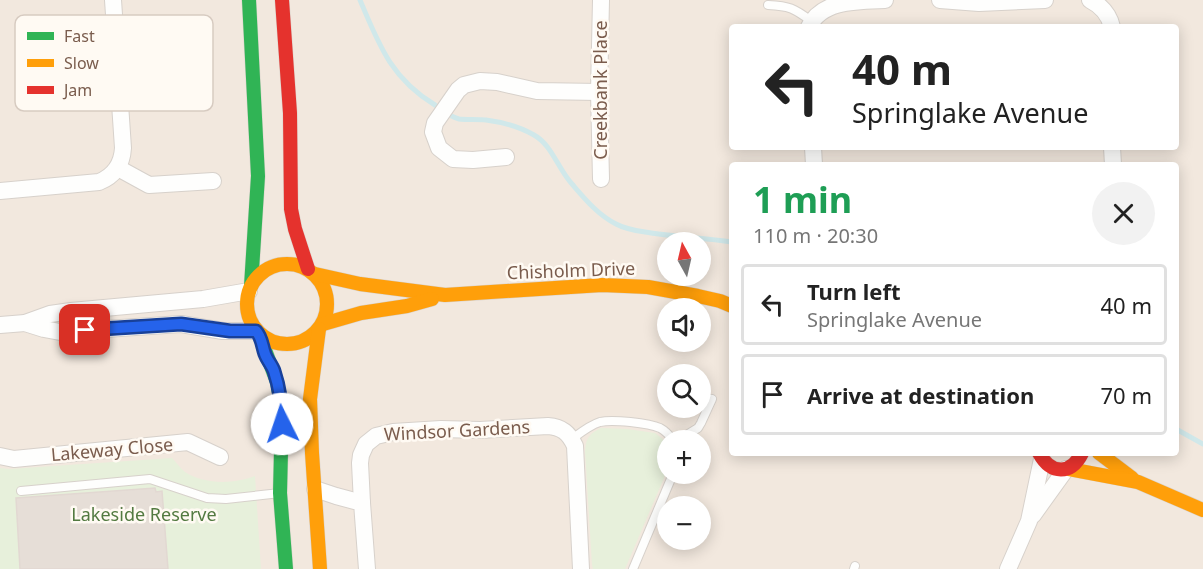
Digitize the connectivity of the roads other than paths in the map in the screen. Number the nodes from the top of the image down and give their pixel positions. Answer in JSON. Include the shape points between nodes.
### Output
{"nodes":[{"id":1,"x":113,"y":0,"type":"edge"},
{"id":2,"x":249,"y":0,"type":"edge"},
{"id":3,"x":282,"y":0,"type":"edge"},
{"id":4,"x":601,"y":0,"type":"edge"},
{"id":5,"x":885,"y":0,"type":"edge"},
{"id":6,"x":940,"y":0,"type":"edge"},
{"id":7,"x":1045,"y":0,"type":"edge"},
{"id":8,"x":1095,"y":1,"type":"edge"},
{"id":9,"x":768,"y":5,"type":"dead end"},
{"id":10,"x":114,"y":15,"type":"edge"},
{"id":11,"x":810,"y":24,"type":"edge"},
{"id":12,"x":1111,"y":24,"type":"edge"},
{"id":13,"x":599,"y":92,"type":"junction"},
{"id":14,"x":120,"y":111,"type":"edge"},
{"id":15,"x":506,"y":157,"type":"dead end"},
{"id":16,"x":118,"y":168,"type":"junction"},
{"id":17,"x":601,"y":179,"type":"dead end"},
{"id":18,"x":213,"y":181,"type":"dead end"},
{"id":19,"x":0,"y":191,"type":"edge"},
{"id":20,"x":311,"y":272,"type":"junction"},
{"id":21,"x":250,"y":288,"type":"junction"},
{"id":22,"x":445,"y":295,"type":"junction"},
{"id":23,"x":729,"y":305,"type":"edge"},
{"id":24,"x":25,"y":323,"type":"junction"},
{"id":25,"x":0,"y":325,"type":"edge"},
{"id":26,"x":321,"y":327,"type":"junction"},
{"id":27,"x":258,"y":332,"type":"junction"},
{"id":28,"x":712,"y":399,"type":"dead end"},
{"id":29,"x":663,"y":430,"type":"edge"},
{"id":30,"x":695,"y":430,"type":"edge"},
{"id":31,"x":572,"y":438,"type":"junction"},
{"id":32,"x":0,"y":456,"type":"edge"},
{"id":33,"x":1039,"y":456,"type":"edge"},
{"id":34,"x":1040,"y":456,"type":"edge"},
{"id":35,"x":1080,"y":456,"type":"edge"},
{"id":36,"x":1104,"y":456,"type":"edge"},
{"id":37,"x":220,"y":457,"type":"dead end"},
{"id":38,"x":1068,"y":469,"type":"junction"},
{"id":39,"x":1138,"y":482,"type":"junction"},
{"id":40,"x":669,"y":484,"type":"edge"},
{"id":41,"x":315,"y":489,"type":"junction"},
{"id":42,"x":21,"y":491,"type":"dead end"},
{"id":43,"x":281,"y":493,"type":"junction"},
{"id":44,"x":362,"y":503,"type":"junction"},
{"id":45,"x":1203,"y":510,"type":"edge"},
{"id":46,"x":1029,"y":521,"type":"junction"},
{"id":47,"x":286,"y":569,"type":"edge"},
{"id":48,"x":320,"y":569,"type":"edge"},
{"id":49,"x":368,"y":569,"type":"edge"},
{"id":50,"x":581,"y":569,"type":"edge"},
{"id":51,"x":633,"y":569,"type":"edge"},
{"id":52,"x":1008,"y":569,"type":"edge"}],
"edges":[{"from":1,"to":10,"type":"street"},
{"from":2,"to":21,"type":"main road","via":[[258,176]]},
{"from":3,"to":20,"type":"main road","via":[[290,113],[291,209],[294,230]]},
{"from":4,"to":13,"type":"street","name":"Creekbank Place"},
{"from":5,"to":11,"type":"street","via":[[831,4],[823,7]]},
{"from":6,"to":7,"type":"street"},
{"from":8,"to":12,"type":"street","via":[[1106,11]]},
{"from":9,"to":11,"type":"lane","via":[[787,6],[801,13]]},
{"from":13,"to":15,"type":"street","via":[[537,91],[480,81],[464,85],[435,123],[433,132],[440,148],[453,159]]},
{"from":13,"to":17,"type":"street","name":"Creekbank Place"},
{"from":14,"to":16,"type":"street","via":[[123,154]]},
{"from":16,"to":18,"type":"street","via":[[149,185]]},
{"from":16,"to":19,"type":"street","via":[[99,182]]},
{"from":20,"to":21,"type":"main road","via":[[298,265],[276,265],[257,277]]},
{"from":20,"to":22,"type":"main road","name":"Chisholm Drive","via":[[360,284]]},
{"from":20,"to":26,"type":"main road","via":[[323,285],[327,298]]},
{"from":21,"to":24,"type":"street","via":[[203,299],[50,314]]},
{"from":21,"to":27,"type":"main road","via":[[247,312]]},
{"from":22,"to":23,"type":"main road","name":"Chisholm Drive","via":[[631,286],[671,290]]},
{"from":22,"to":26,"type":"main road","name":"Chisholm Drive","via":[[361,313]]},
{"from":24,"to":25,"type":"street"},
{"from":24,"to":27,"type":"street","via":[[60,332],[181,324]]},
{"from":26,"to":27,"type":"main road","via":[[301,342],[290,344],[268,340]]},
{"from":26,"to":41,"type":"main road","via":[[310,399]]},
{"from":27,"to":43,"type":"main road","via":[[282,401]]},
{"from":28,"to":30,"type":"lane"},
{"from":29,"to":31,"type":"lane","via":[[610,421],[593,424]]},
{"from":31,"to":44,"type":"street","name":"Windsor Gardens","via":[[561,429],[548,426],[376,435],[362,449]]},
{"from":31,"to":50,"type":"street"},
{"from":32,"to":37,"type":"street","name":"Lakeway Close","via":[[14,459],[188,442]]},
{"from":33,"to":46,"type":"street"},
{"from":34,"to":38,"type":"main road","via":[[1052,468]]},
{"from":35,"to":38,"type":"main road"},
{"from":36,"to":39,"type":"main road"},
{"from":38,"to":39,"type":"main road"},
{"from":38,"to":46,"type":"street"},
{"from":39,"to":45,"type":"main road"},
{"from":40,"to":51,"type":"lane"},
{"from":41,"to":44,"type":"street"},
{"from":41,"to":48,"type":"main road"},
{"from":42,"to":43,"type":"lane","via":[[150,479],[207,498]]},
{"from":43,"to":47,"type":"main road"},
{"from":44,"to":49,"type":"street","name":"Windsor Gardens"},
{"from":46,"to":52,"type":"street"}]}
